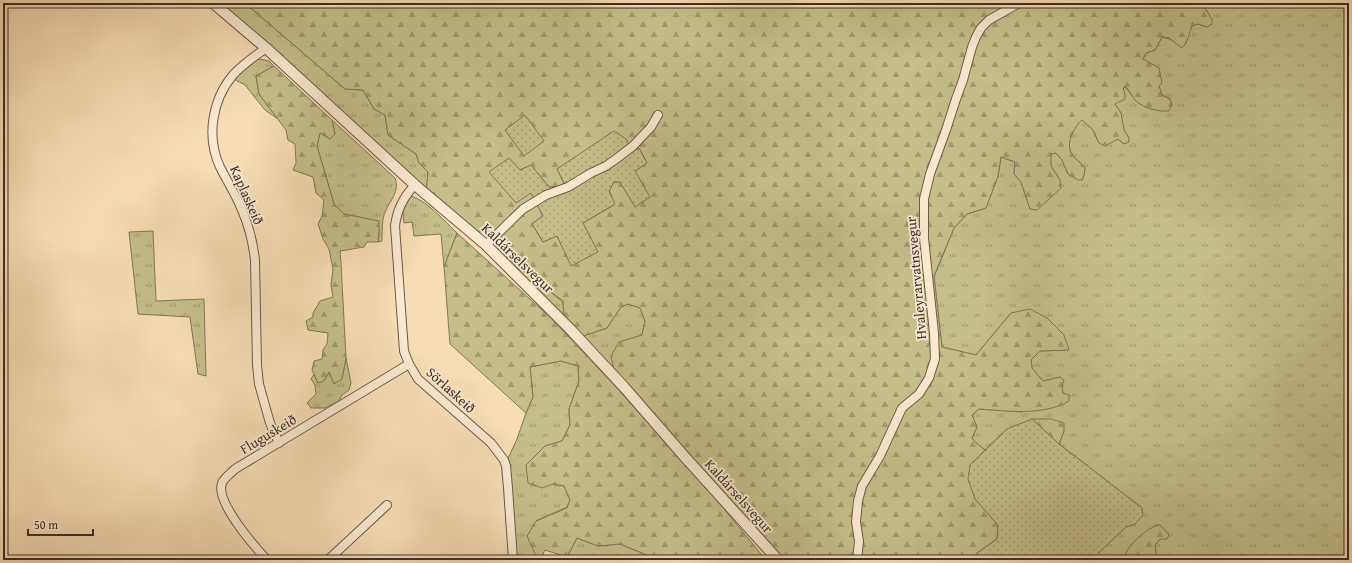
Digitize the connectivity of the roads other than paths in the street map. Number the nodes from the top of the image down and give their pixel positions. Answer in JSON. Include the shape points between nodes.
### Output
{"nodes":[{"id":1,"x":213,"y":3,"type":"edge"},
{"id":2,"x":1019,"y":3,"type":"edge"},
{"id":3,"x":266,"y":48,"type":"junction"},
{"id":4,"x":658,"y":115,"type":"dead end"},
{"id":5,"x":415,"y":185,"type":"junction"},
{"id":6,"x":486,"y":245,"type":"junction"},
{"id":7,"x":408,"y":364,"type":"junction"},
{"id":8,"x":279,"y":443,"type":"junction"},
{"id":9,"x":387,"y":505,"type":"dead end"},
{"id":10,"x":267,"y":560,"type":"edge"},
{"id":11,"x":328,"y":560,"type":"edge"},
{"id":12,"x":513,"y":560,"type":"edge"},
{"id":13,"x":778,"y":560,"type":"edge"},
{"id":14,"x":857,"y":560,"type":"edge"}],
"edges":[{"from":1,"to":3,"type":"street","name":"Kaldárselsvegur"},
{"from":2,"to":14,"type":"street","name":"Hvaleyrarvatnsvegur","via":[[989,20],[981,28],[972,47],[964,80],[930,174],[924,199],[924,238],[935,359],[929,378],[918,394],[902,408],[880,456],[862,486],[856,522],[859,541]]},
{"from":3,"to":5,"type":"street","name":"Kaldárselsvegur"},
{"from":3,"to":8,"type":"street","name":"Kaplaskeið","via":[[234,74],[222,91],[212,123],[212,138],[218,160],[242,209],[253,244],[259,384],[270,423]]},
{"from":4,"to":6,"type":"street","via":[[651,127],[616,159],[523,209]]},
{"from":5,"to":6,"type":"street","name":"Kaldárselsvegur"},
{"from":5,"to":7,"type":"street","name":"Sörlaskeið","via":[[401,203],[395,226],[404,351]]},
{"from":6,"to":13,"type":"street","name":"Kaldárselsvegur","via":[[576,336]]},
{"from":7,"to":8,"type":"street","name":"Fluguskeið"},
{"from":7,"to":12,"type":"street","name":"Sörlaskeið","via":[[418,379],[491,442],[504,460],[508,480]]},
{"from":8,"to":10,"type":"street","name":"Fluguskeið","via":[[235,469],[222,483],[225,503]]},
{"from":9,"to":11,"type":"street"}]}
